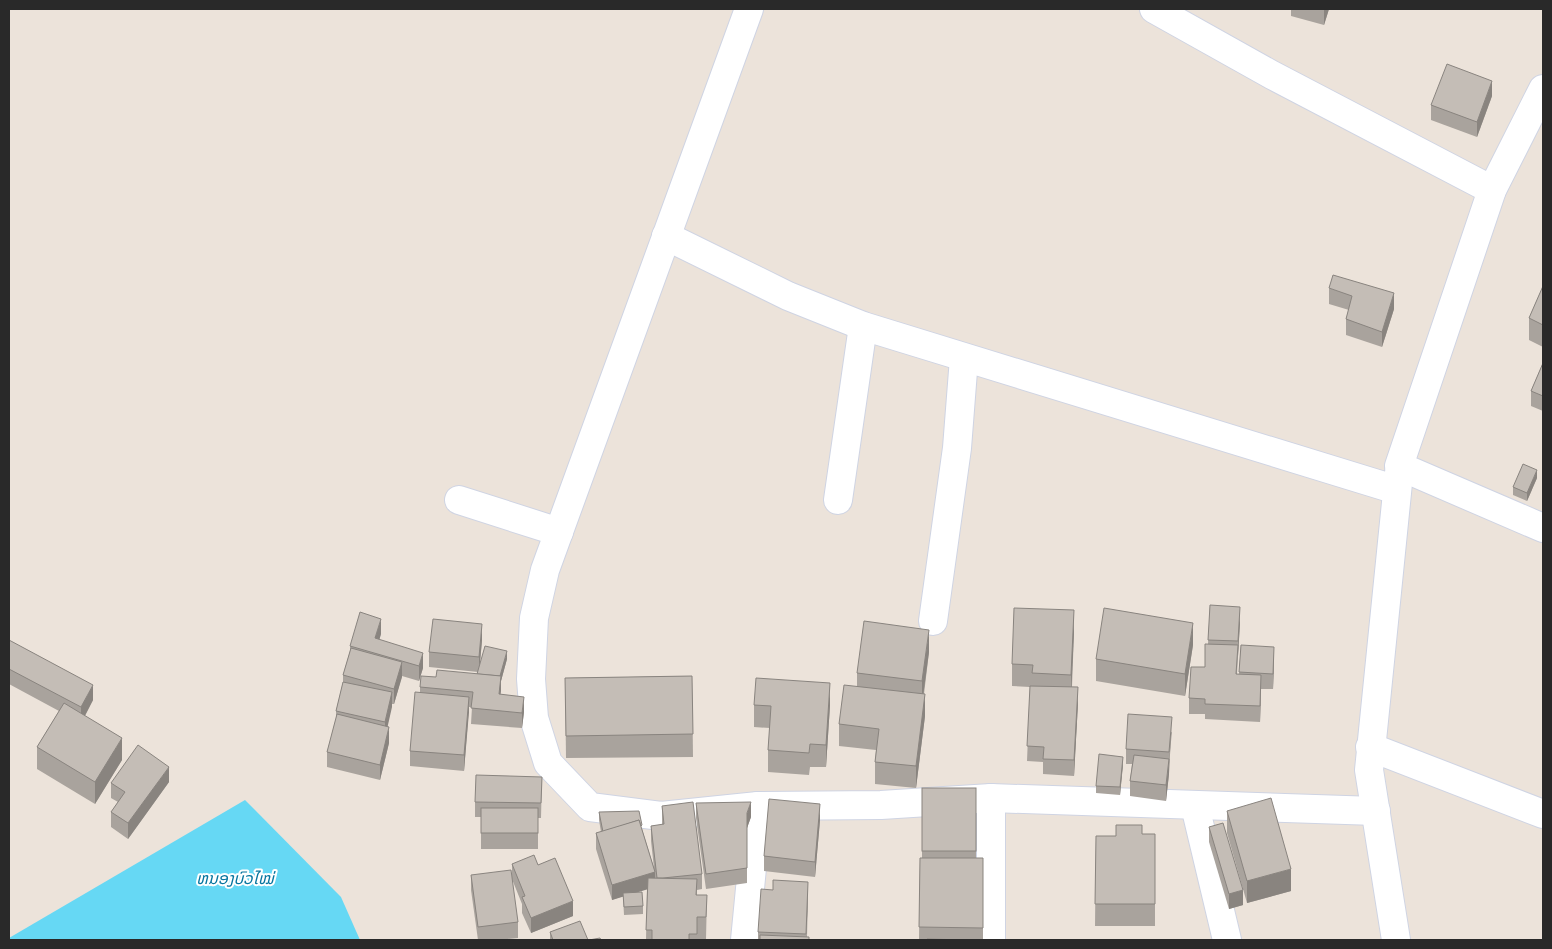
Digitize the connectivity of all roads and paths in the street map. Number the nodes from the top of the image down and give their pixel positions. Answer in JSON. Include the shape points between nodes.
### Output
{"nodes":[{"id":1,"x":749,"y":9,"type":"edge"},
{"id":2,"x":1154,"y":9,"type":"edge"},
{"id":3,"x":1543,"y":89,"type":"edge"},
{"id":4,"x":1492,"y":190,"type":"junction"},
{"id":5,"x":666,"y":236,"type":"junction"},
{"id":6,"x":863,"y":326,"type":"junction"},
{"id":7,"x":964,"y":358,"type":"junction"},
{"id":8,"x":1398,"y":478,"type":"junction"},
{"id":9,"x":459,"y":500,"type":"dead end"},
{"id":10,"x":838,"y":500,"type":"dead end"},
{"id":11,"x":1543,"y":528,"type":"edge"},
{"id":12,"x":559,"y":532,"type":"junction"},
{"id":13,"x":933,"y":621,"type":"dead end"},
{"id":14,"x":1370,"y":747,"type":"junction"},
{"id":15,"x":992,"y":798,"type":"junction"},
{"id":16,"x":758,"y":806,"type":"junction"},
{"id":17,"x":1195,"y":806,"type":"junction"},
{"id":18,"x":1376,"y":810,"type":"junction"},
{"id":19,"x":1543,"y":814,"type":"edge"},
{"id":20,"x":745,"y":940,"type":"edge"},
{"id":21,"x":991,"y":940,"type":"edge"},
{"id":22,"x":1227,"y":940,"type":"edge"},
{"id":23,"x":1396,"y":940,"type":"edge"}],
"edges":[{"from":1,"to":5,"type":"street"},
{"from":2,"to":4,"type":"street"},
{"from":3,"to":4,"type":"street"},
{"from":4,"to":8,"type":"street"},
{"from":5,"to":6,"type":"street","via":[[788,296]]},
{"from":5,"to":12,"type":"street"},
{"from":6,"to":7,"type":"street"},
{"from":6,"to":10,"type":"street"},
{"from":7,"to":8,"type":"street"},
{"from":7,"to":13,"type":"street","via":[[957,448]]},
{"from":8,"to":11,"type":"street"},
{"from":8,"to":14,"type":"street"},
{"from":9,"to":12,"type":"street"},
{"from":12,"to":16,"type":"street","via":[[545,570],[534,618],[531,679],[534,718],[548,762],[590,807],[661,816]]},
{"from":14,"to":18,"type":"street"},
{"from":14,"to":19,"type":"street"},
{"from":15,"to":16,"type":"street","via":[[881,805]]},
{"from":15,"to":17,"type":"street"},
{"from":15,"to":21,"type":"street"},
{"from":16,"to":20,"type":"street"},
{"from":17,"to":18,"type":"street"},
{"from":17,"to":22,"type":"street"},
{"from":18,"to":23,"type":"street"}]}
